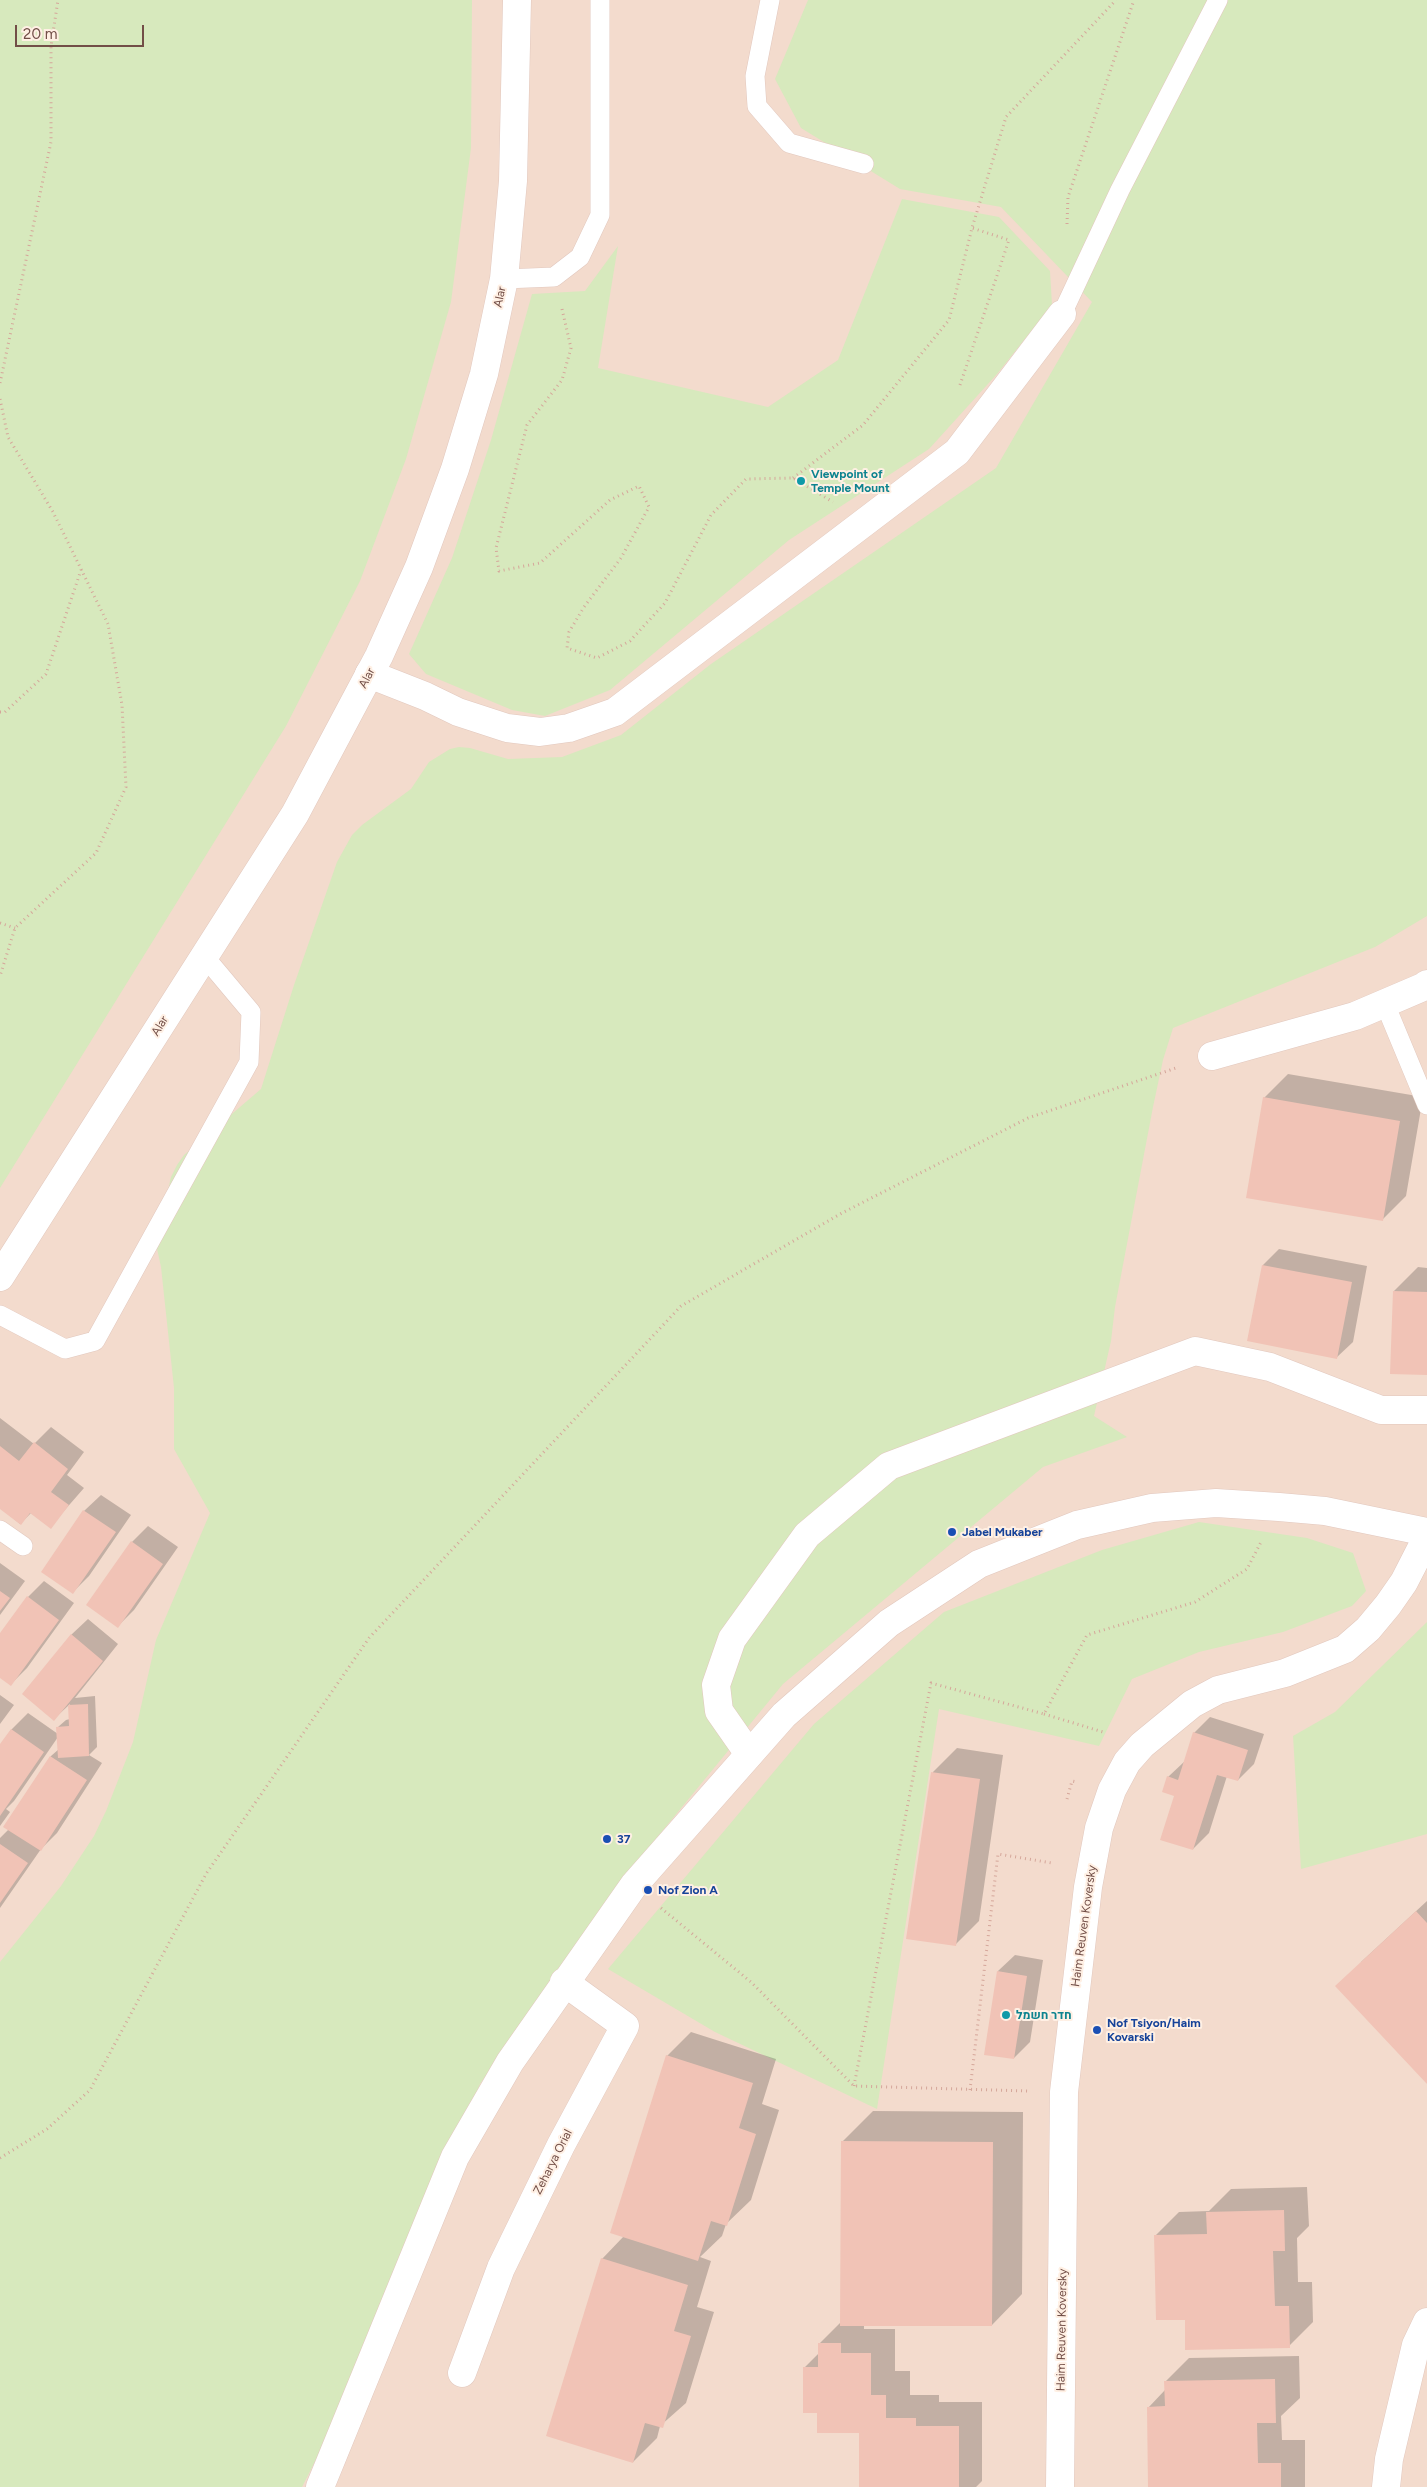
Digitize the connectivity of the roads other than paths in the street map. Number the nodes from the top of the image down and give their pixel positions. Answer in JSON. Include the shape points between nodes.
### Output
{"nodes":[{"id":1,"x":517,"y":0,"type":"edge"},
{"id":2,"x":600,"y":0,"type":"edge"},
{"id":3,"x":770,"y":0,"type":"edge"},
{"id":4,"x":1218,"y":0,"type":"edge"},
{"id":5,"x":864,"y":164,"type":"dead end"},
{"id":6,"x":504,"y":279,"type":"junction"},
{"id":7,"x":1062,"y":314,"type":"joint"},
{"id":8,"x":370,"y":674,"type":"junction"},
{"id":9,"x":204,"y":956,"type":"junction"},
{"id":10,"x":1427,"y":984,"type":"edge"},
{"id":11,"x":1385,"y":1004,"type":"junction"},
{"id":12,"x":1212,"y":1056,"type":"road end"},
{"id":13,"x":1427,"y":1106,"type":"edge"},
{"id":14,"x":0,"y":1277,"type":"edge"},
{"id":15,"x":0,"y":1315,"type":"edge"},
{"id":16,"x":1427,"y":1410,"type":"edge"},
{"id":17,"x":0,"y":1530,"type":"edge"},
{"id":18,"x":1427,"y":1532,"type":"edge"},
{"id":19,"x":1427,"y":1538,"type":"edge"},
{"id":20,"x":23,"y":1546,"type":"dead end"},
{"id":21,"x":749,"y":1754,"type":"junction"},
{"id":22,"x":564,"y":1982,"type":"junction"},
{"id":23,"x":1427,"y":2322,"type":"edge"},
{"id":24,"x":462,"y":2373,"type":"dead end"},
{"id":25,"x":320,"y":2487,"type":"edge"},
{"id":26,"x":1060,"y":2487,"type":"edge"},
{"id":27,"x":1386,"y":2487,"type":"edge"}],
"edges":[{"from":1,"to":6,"type":"street","name":"Alar","via":[[513,181]]},
{"from":2,"to":6,"type":"lane","via":[[600,215],[580,257],[554,277]]},
{"from":3,"to":5,"type":"lane","via":[[755,76],[757,106],[789,143]]},
{"from":4,"to":7,"type":"lane","via":[[1120,190]]},
{"from":6,"to":8,"type":"street","name":"Alar","via":[[484,374],[454,469],[419,567]]},
{"from":7,"to":8,"type":"street","via":[[957,452],[615,712],[569,728],[540,732],[507,728],[458,712]]},
{"from":8,"to":9,"type":"street","name":"Alar","via":[[295,814]]},
{"from":9,"to":14,"type":"street","name":"Alar"},
{"from":9,"to":15,"type":"lane","via":[[251,1012],[249,1062],[95,1341],[65,1349]]},
{"from":10,"to":11,"type":"street"},
{"from":11,"to":12,"type":"street","via":[[1356,1016]]},
{"from":11,"to":13,"type":"lane"},
{"from":16,"to":21,"type":"street","via":[[1381,1410],[1270,1367],[1195,1351],[888,1466],[807,1534],[732,1639],[716,1686],[719,1711]]},
{"from":17,"to":20,"type":"lane"},
{"from":18,"to":21,"type":"street","via":[[1325,1511],[1216,1503],[1152,1508],[1077,1525],[979,1564],[888,1623],[784,1715]]},
{"from":19,"to":26,"type":"street","name":"Haim Reuven Koversky","via":[[1388,1605],[1345,1649],[1285,1673],[1218,1690],[1192,1704],[1142,1745],[1127,1762],[1112,1790],[1099,1828],[1088,1887],[1064,2092]]},
{"from":21,"to":22,"type":"street","via":[[634,1885]]},
{"from":22,"to":24,"type":"street","name":"Zeharya Orial","via":[[625,2026],[561,2145],[501,2268]]},
{"from":22,"to":25,"type":"street","via":[[510,2062],[454,2157]]},
{"from":23,"to":27,"type":"street","via":[[1416,2345],[1389,2459]]}]}
